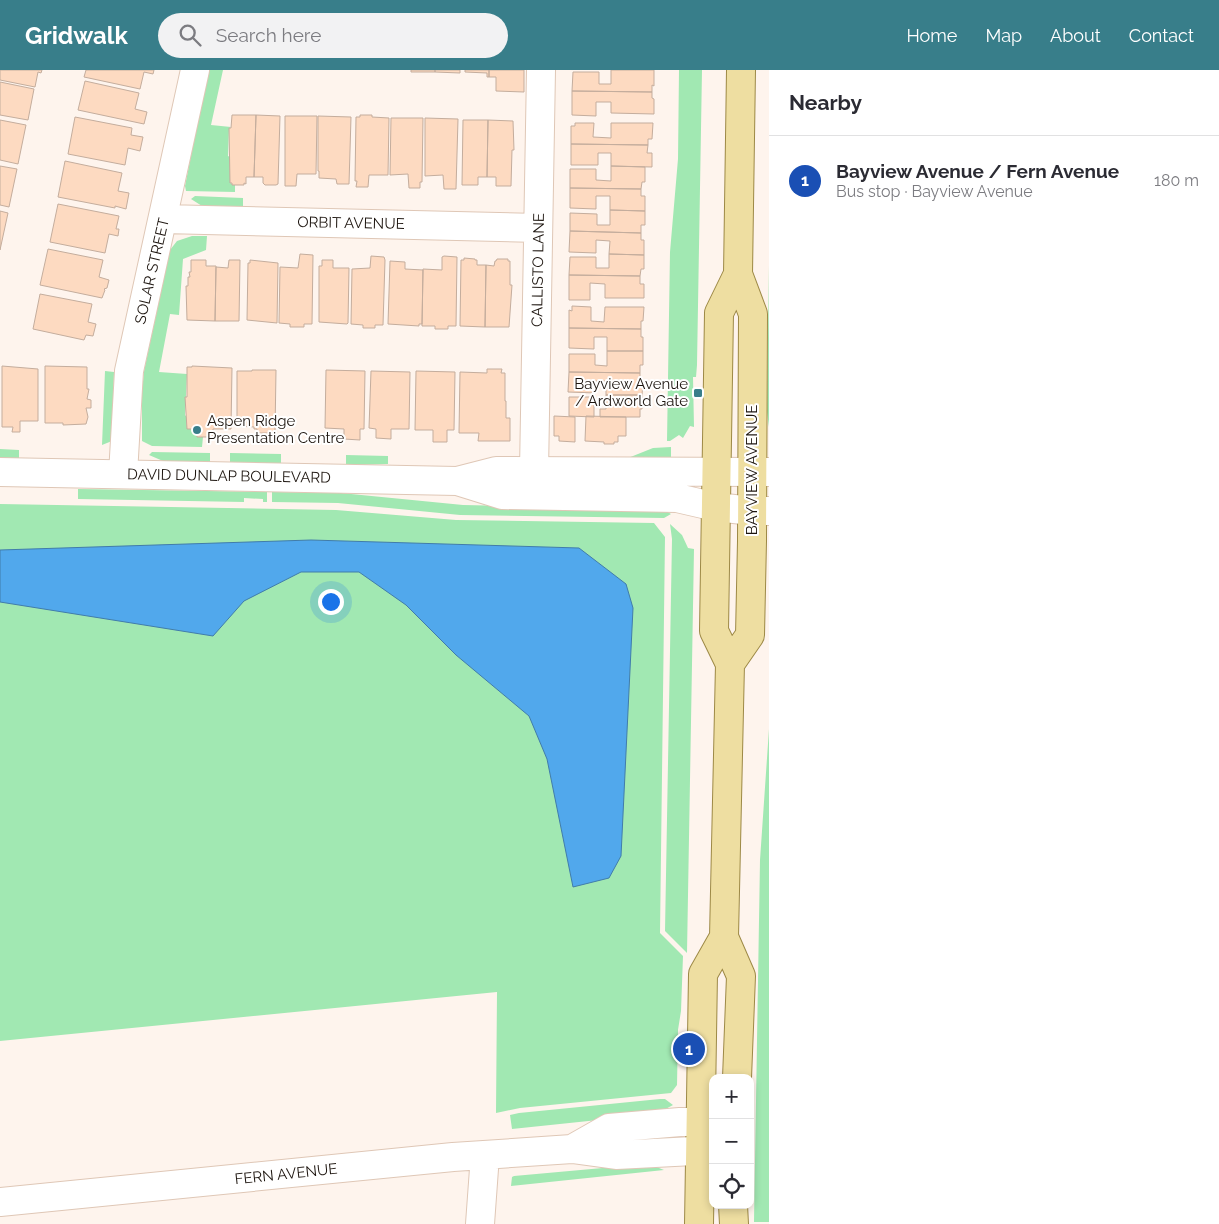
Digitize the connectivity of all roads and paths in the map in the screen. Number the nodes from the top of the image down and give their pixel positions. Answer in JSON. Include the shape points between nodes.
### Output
{"nodes":[{"id":1,"x":195,"y":70,"type":"edge"},
{"id":2,"x":541,"y":70,"type":"edge"},
{"id":3,"x":741,"y":70,"type":"edge"},
{"id":4,"x":164,"y":219,"type":"junction"},
{"id":5,"x":538,"y":228,"type":"junction"},
{"id":6,"x":738,"y":274,"type":"junction"},
{"id":7,"x":534,"y":471,"type":"junction"},
{"id":8,"x":716,"y":471,"type":"junction"},
{"id":9,"x":0,"y":472,"type":"edge"},
{"id":10,"x":760,"y":472,"type":"edge"},
{"id":11,"x":123,"y":474,"type":"junction"},
{"id":12,"x":457,"y":482,"type":"junction"},
{"id":13,"x":716,"y":507,"type":"junction"},
{"id":14,"x":761,"y":511,"type":"edge"},
{"id":15,"x":730,"y":664,"type":"junction"},
{"id":16,"x":724,"y":937,"type":"junction"},
{"id":17,"x":737,"y":1074,"type":"edge"},
{"id":18,"x":707,"y":1122,"type":"edge"},
{"id":19,"x":572,"y":1149,"type":"junction"},
{"id":20,"x":707,"y":1150,"type":"edge"},
{"id":21,"x":485,"y":1155,"type":"junction"},
{"id":22,"x":0,"y":1202,"type":"edge"},
{"id":23,"x":734,"y":1209,"type":"edge"},
{"id":24,"x":480,"y":1224,"type":"edge"},
{"id":25,"x":700,"y":1224,"type":"edge"},
{"id":26,"x":734,"y":1224,"type":"edge"}],
"edges":[{"from":1,"to":4,"type":"street","name":"SOLAR STREET"},
{"from":2,"to":5,"type":"street","name":"CALLISTO LANE"},
{"from":3,"to":6,"type":"main road","name":"BAYVIEW AVENUE"},
{"from":4,"to":5,"type":"street","name":"ORBIT AVENUE"},
{"from":4,"to":11,"type":"street","name":"SOLAR STREET","via":[[130,372]]},
{"from":5,"to":7,"type":"street","name":"CALLISTO LANE"},
{"from":6,"to":8,"type":"main road","name":"BAYVIEW AVENUE","via":[[719,313]]},
{"from":6,"to":10,"type":"main road","name":"BAYVIEW AVENUE","via":[[753,314]]},
{"from":7,"to":8,"type":"street","name":"DAVID DUNLAP BOULEVARD"},
{"from":7,"to":12,"type":"street","name":"DAVID DUNLAP BOULEVARD","via":[[496,471]]},
{"from":8,"to":10,"type":"street","name":"DAVID DUNLAP BOULEVARD"},
{"from":8,"to":13,"type":"main road","name":"BAYVIEW AVENUE"},
{"from":9,"to":11,"type":"street","name":"DAVID DUNLAP BOULEVARD"},
{"from":10,"to":14,"type":"main road","name":"BAYVIEW AVENUE"},
{"from":11,"to":12,"type":"street","name":"DAVID DUNLAP BOULEVARD"},
{"from":12,"to":13,"type":"street","name":"DAVID DUNLAP BOULEVARD","via":[[502,495],[677,498]]},
{"from":13,"to":14,"type":"street","name":"DAVID DUNLAP BOULEVARD"},
{"from":13,"to":15,"type":"main road","name":"BAYVIEW AVENUE","via":[[714,631]]},
{"from":14,"to":15,"type":"main road","name":"BAYVIEW AVENUE","via":[[750,635]]},
{"from":15,"to":16,"type":"main road","name":"BAYVIEW AVENUE"},
{"from":16,"to":17,"type":"main road","name":"BAYVIEW AVENUE","via":[[741,976]]},
{"from":16,"to":18,"type":"main road","name":"BAYVIEW AVENUE","via":[[703,974]]},
{"from":18,"to":19,"type":"street","name":"FERN AVENUE","via":[[609,1128]]},
{"from":18,"to":20,"type":"main road","name":"BAYVIEW AVENUE"},
{"from":19,"to":20,"type":"street","name":"FERN AVENUE","via":[[616,1155]]},
{"from":19,"to":21,"type":"street","name":"FERN AVENUE"},
{"from":20,"to":25,"type":"main road","name":"BAYVIEW AVENUE"},
{"from":21,"to":22,"type":"street","name":"FERN AVENUE"},
{"from":21,"to":24,"type":"street"},
{"from":23,"to":26,"type":"main road"}]}
